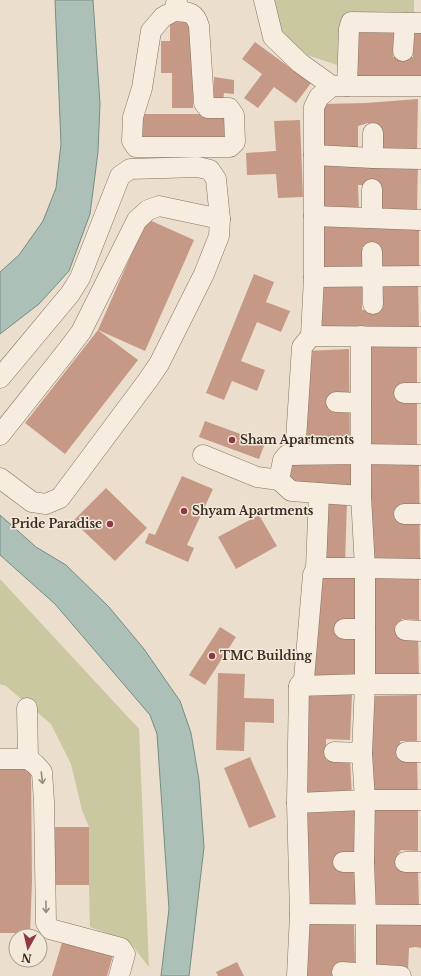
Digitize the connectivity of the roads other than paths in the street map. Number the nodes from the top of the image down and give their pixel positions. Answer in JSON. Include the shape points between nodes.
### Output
{"nodes":[{"id":1,"x":264,"y":0,"type":"edge"},
{"id":2,"x":175,"y":6,"type":"edge"},
{"id":3,"x":413,"y":23,"type":"edge"},
{"id":4,"x":403,"y":51,"type":"dead end"},
{"id":5,"x":339,"y":86,"type":"junction"},
{"id":6,"x":421,"y":86,"type":"edge"},
{"id":7,"x":373,"y":133,"type":"dead end"},
{"id":8,"x":314,"y":155,"type":"junction"},
{"id":9,"x":373,"y":158,"type":"junction"},
{"id":10,"x":421,"y":159,"type":"edge"},
{"id":11,"x":372,"y":188,"type":"dead end"},
{"id":12,"x":314,"y":216,"type":"junction"},
{"id":13,"x":372,"y":218,"type":"junction"},
{"id":14,"x":220,"y":219,"type":"junction"},
{"id":15,"x":421,"y":220,"type":"edge"},
{"id":16,"x":372,"y":252,"type":"dead end"},
{"id":17,"x":372,"y":276,"type":"junction"},
{"id":18,"x":421,"y":276,"type":"edge"},
{"id":19,"x":314,"y":277,"type":"junction"},
{"id":20,"x":373,"y":304,"type":"dead end"},
{"id":21,"x":311,"y":336,"type":"junction"},
{"id":22,"x":362,"y":336,"type":"junction"},
{"id":23,"x":421,"y":337,"type":"edge"},
{"id":24,"x":0,"y":378,"type":"edge"},
{"id":25,"x":336,"y":402,"type":"dead end"},
{"id":26,"x":361,"y":402,"type":"junction"},
{"id":27,"x":0,"y":435,"type":"edge"},
{"id":28,"x":361,"y":454,"type":"junction"},
{"id":29,"x":203,"y":455,"type":"dead end"},
{"id":30,"x":296,"y":455,"type":"junction"},
{"id":31,"x":421,"y":455,"type":"edge"},
{"id":32,"x":0,"y":478,"type":"edge"},
{"id":33,"x":279,"y":480,"type":"junction"},
{"id":34,"x":319,"y":493,"type":"junction"},
{"id":35,"x":361,"y":496,"type":"junction"},
{"id":36,"x":316,"y":568,"type":"junction"},
{"id":37,"x":365,"y":568,"type":"junction"},
{"id":38,"x":421,"y":569,"type":"edge"},
{"id":39,"x":344,"y":628,"type":"dead end"},
{"id":40,"x":365,"y":629,"type":"junction"},
{"id":41,"x":365,"y":684,"type":"junction"},
{"id":42,"x":421,"y":684,"type":"edge"},
{"id":43,"x":299,"y":686,"type":"junction"},
{"id":44,"x":27,"y":708,"type":"dead end"},
{"id":45,"x":334,"y":752,"type":"dead end"},
{"id":46,"x":362,"y":753,"type":"junction"},
{"id":47,"x":0,"y":759,"type":"edge"},
{"id":48,"x":28,"y":759,"type":"junction"},
{"id":49,"x":365,"y":800,"type":"junction"},
{"id":50,"x":421,"y":800,"type":"edge"},
{"id":51,"x":297,"y":803,"type":"junction"},
{"id":52,"x":343,"y":862,"type":"dead end"},
{"id":53,"x":364,"y":862,"type":"junction"},
{"id":54,"x":300,"y":914,"type":"junction"},
{"id":55,"x":366,"y":915,"type":"junction"},
{"id":56,"x":421,"y":915,"type":"edge"},
{"id":57,"x":342,"y":972,"type":"dead end"},
{"id":58,"x":366,"y":975,"type":"edge"},
{"id":59,"x":119,"y":976,"type":"edge"},
{"id":60,"x":298,"y":976,"type":"edge"},
{"id":61,"x":401,"y":976,"type":"edge"}],
"edges":[{"from":1,"to":5,"type":"street","via":[[273,37],[300,63]]},
{"from":2,"to":2,"type":"street","via":[[151,31],[142,88],[133,117],[132,140],[136,147],[230,146],[235,142],[234,115],[229,108],[208,108],[204,103],[197,18]]},
{"from":3,"to":4,"type":"street"},
{"from":3,"to":5,"type":"street","via":[[351,22]]},
{"from":5,"to":6,"type":"street"},
{"from":5,"to":8,"type":"street","via":[[319,97],[314,107]]},
{"from":7,"to":9,"type":"street"},
{"from":8,"to":9,"type":"street"},
{"from":8,"to":12,"type":"street"},
{"from":9,"to":10,"type":"street"},
{"from":11,"to":13,"type":"street"},
{"from":12,"to":13,"type":"street"},
{"from":12,"to":19,"type":"street"},
{"from":13,"to":15,"type":"street"},
{"from":14,"to":24,"type":"street","via":[[216,179],[210,170],[198,167],[130,169],[120,176],[80,278],[70,294]]},
{"from":14,"to":27,"type":"street","via":[[159,206],[148,210],[138,220],[81,332]]},
{"from":14,"to":32,"type":"street","via":[[219,236],[204,274],[159,364],[60,498],[46,504],[32,502]]},
{"from":16,"to":17,"type":"street"},
{"from":17,"to":18,"type":"street"},
{"from":17,"to":19,"type":"street"},
{"from":17,"to":20,"type":"street"},
{"from":19,"to":21,"type":"street"},
{"from":21,"to":22,"type":"street"},
{"from":21,"to":30,"type":"street","via":[[302,347]]},
{"from":22,"to":23,"type":"street"},
{"from":22,"to":26,"type":"street"},
{"from":25,"to":26,"type":"street"},
{"from":26,"to":28,"type":"street"},
{"from":28,"to":30,"type":"street"},
{"from":28,"to":31,"type":"street"},
{"from":28,"to":35,"type":"street"},
{"from":29,"to":33,"type":"street","via":[[257,477]]},
{"from":30,"to":33,"type":"street","via":[[287,455],[283,460]]},
{"from":33,"to":34,"type":"street","via":[[291,491]]},
{"from":34,"to":35,"type":"street"},
{"from":34,"to":36,"type":"street"},
{"from":35,"to":37,"type":"street"},
{"from":36,"to":37,"type":"street"},
{"from":36,"to":43,"type":"street","via":[[313,575],[304,679]]},
{"from":37,"to":38,"type":"street"},
{"from":37,"to":40,"type":"street"},
{"from":39,"to":40,"type":"street"},
{"from":40,"to":41,"type":"street"},
{"from":41,"to":42,"type":"street"},
{"from":41,"to":43,"type":"street"},
{"from":41,"to":46,"type":"street"},
{"from":43,"to":51,"type":"street"},
{"from":44,"to":48,"type":"street"},
{"from":45,"to":46,"type":"street"},
{"from":46,"to":49,"type":"street"},
{"from":47,"to":48,"type":"street"},
{"from":48,"to":59,"type":"street","one_way":true,"via":[[42,772],[46,923],[50,929],[121,948],[125,954]]},
{"from":49,"to":50,"type":"street"},
{"from":49,"to":51,"type":"street"},
{"from":49,"to":53,"type":"street"},
{"from":51,"to":54,"type":"street"},
{"from":52,"to":53,"type":"street"},
{"from":53,"to":55,"type":"street"},
{"from":54,"to":55,"type":"street"},
{"from":54,"to":60,"type":"street"},
{"from":55,"to":56,"type":"street"},
{"from":55,"to":58,"type":"street"},
{"from":57,"to":58,"type":"street"},
{"from":58,"to":61,"type":"street"}]}
